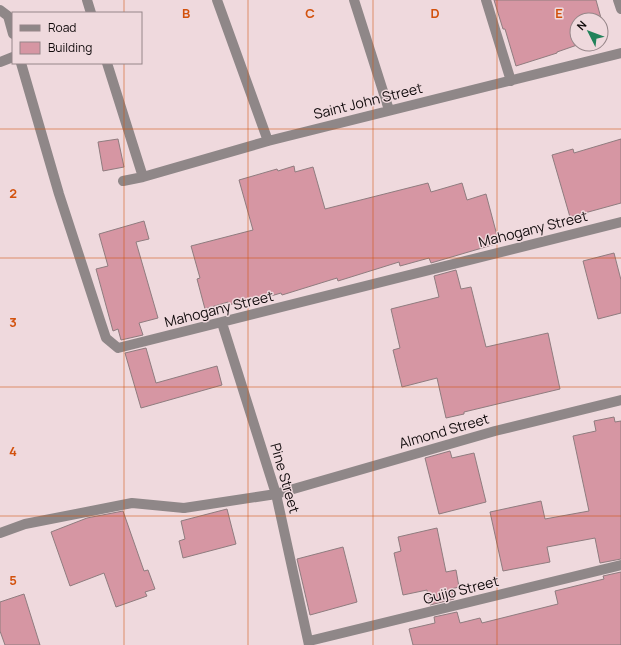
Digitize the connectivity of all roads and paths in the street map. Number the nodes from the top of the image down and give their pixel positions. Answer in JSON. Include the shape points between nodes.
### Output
{"nodes":[{"id":1,"x":87,"y":0,"type":"edge"},
{"id":2,"x":217,"y":0,"type":"edge"},
{"id":3,"x":354,"y":0,"type":"edge"},
{"id":4,"x":486,"y":0,"type":"edge"},
{"id":5,"x":618,"y":0,"type":"edge"},
{"id":6,"x":621,"y":9,"type":"edge"},
{"id":7,"x":0,"y":10,"type":"edge"},
{"id":8,"x":91,"y":12,"type":"edge"},
{"id":9,"x":12,"y":30,"type":"edge"},
{"id":10,"x":621,"y":53,"type":"edge"},
{"id":11,"x":12,"y":57,"type":"edge"},
{"id":12,"x":0,"y":62,"type":"edge"},
{"id":13,"x":22,"y":64,"type":"edge"},
{"id":14,"x":107,"y":64,"type":"edge"},
{"id":15,"x":511,"y":80,"type":"junction"},
{"id":16,"x":389,"y":110,"type":"junction"},
{"id":17,"x":268,"y":141,"type":"junction"},
{"id":18,"x":143,"y":177,"type":"junction"},
{"id":19,"x":123,"y":181,"type":"dead end"},
{"id":20,"x":621,"y":222,"type":"edge"},
{"id":21,"x":222,"y":322,"type":"junction"},
{"id":22,"x":621,"y":400,"type":"edge"},
{"id":23,"x":276,"y":494,"type":"junction"},
{"id":24,"x":0,"y":533,"type":"edge"},
{"id":25,"x":621,"y":565,"type":"edge"},
{"id":26,"x":309,"y":643,"type":"edge"}],
"edges":[{"from":1,"to":8,"type":"street"},
{"from":2,"to":17,"type":"street"},
{"from":3,"to":16,"type":"street"},
{"from":4,"to":15,"type":"street"},
{"from":5,"to":6,"type":"street"},
{"from":7,"to":9,"type":"street","via":[[8,16]]},
{"from":10,"to":15,"type":"street","name":"Saint John Street"},
{"from":11,"to":12,"type":"street"},
{"from":13,"to":21,"type":"street","name":"Mahogany Street","via":[[59,194],[106,338],[118,348]]},
{"from":14,"to":18,"type":"street"},
{"from":15,"to":16,"type":"street","name":"Saint John Street"},
{"from":16,"to":17,"type":"street","name":"Saint John Street"},
{"from":17,"to":18,"type":"street","name":"Saint John Street"},
{"from":18,"to":19,"type":"street","name":"Saint John Street"},
{"from":20,"to":21,"type":"street","name":"Mahogany Street"},
{"from":21,"to":23,"type":"street","name":"Pine Street"},
{"from":22,"to":23,"type":"street","name":"Almond Street","via":[[495,431]]},
{"from":23,"to":24,"type":"street","name":"Almond Street","via":[[184,508],[132,503],[25,524]]},
{"from":23,"to":26,"type":"street","name":"Pine Street"},
{"from":25,"to":26,"type":"street","name":"Guijo Street"}]}
